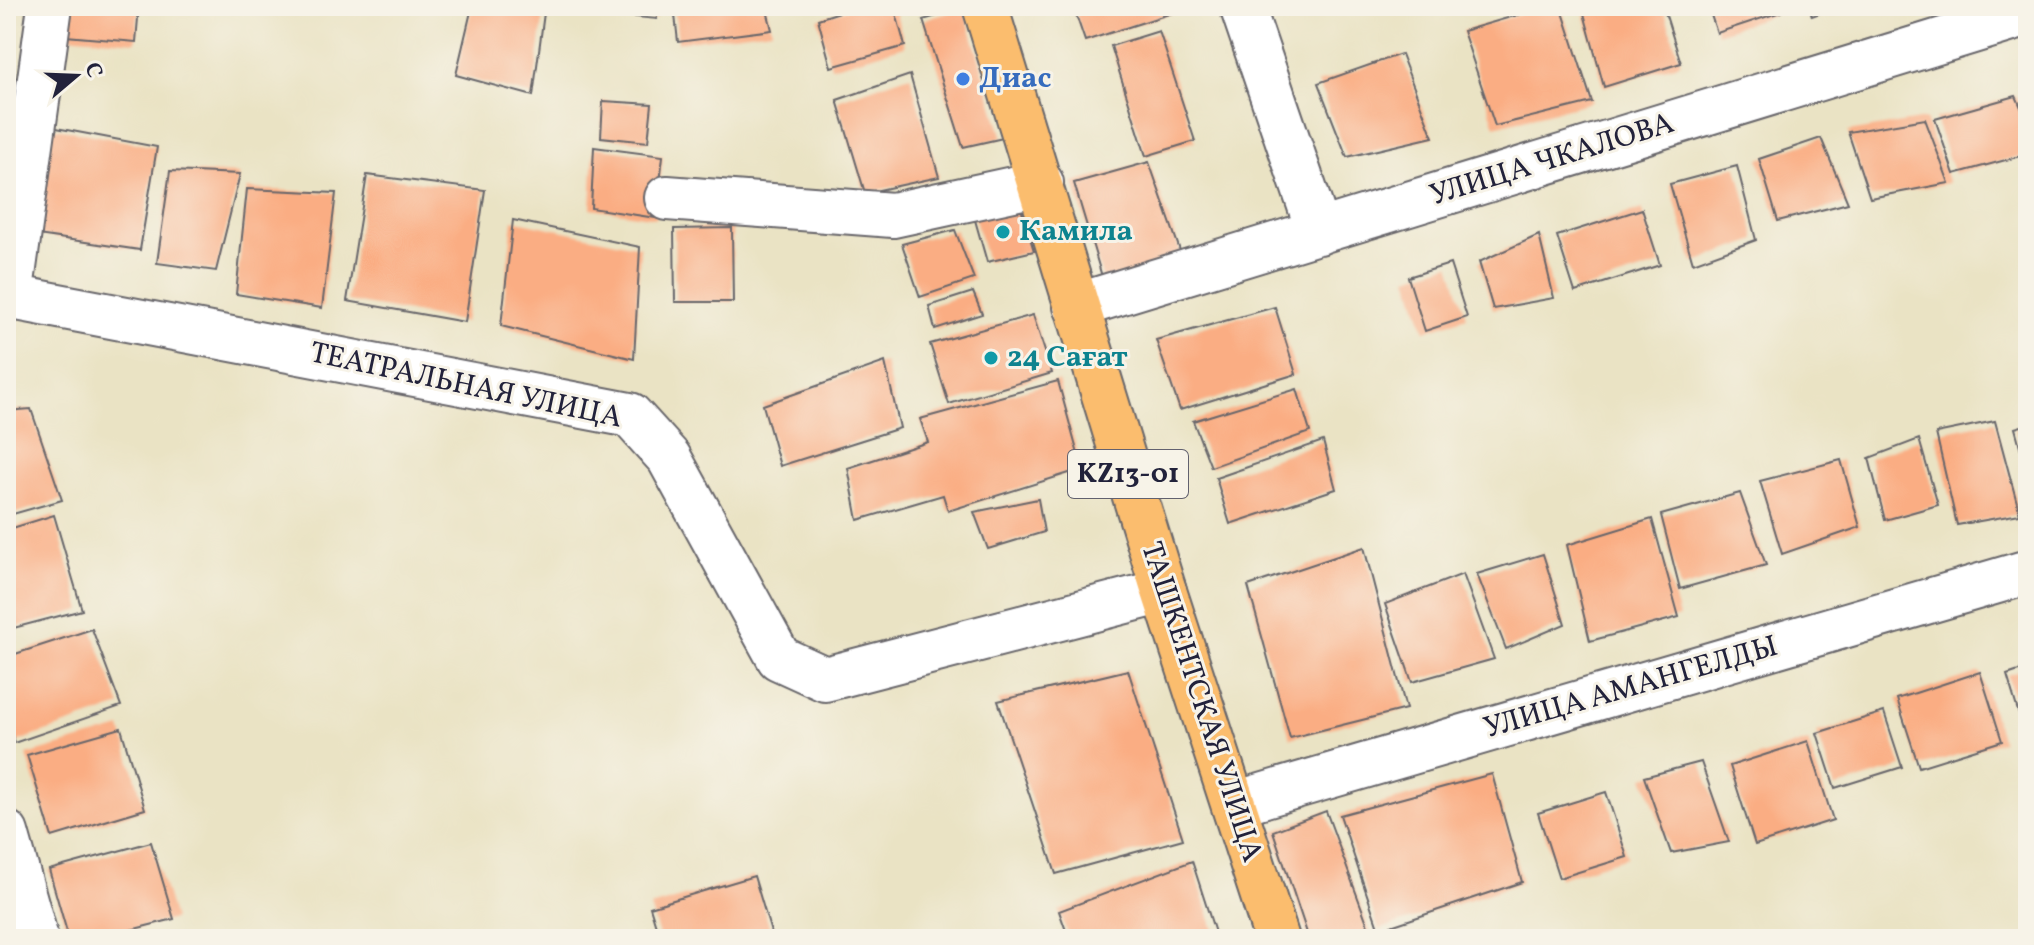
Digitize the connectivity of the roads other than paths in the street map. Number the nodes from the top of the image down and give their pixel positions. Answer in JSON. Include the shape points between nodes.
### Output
{"nodes":[{"id":1,"x":50,"y":6,"type":"edge"},
{"id":2,"x":985,"y":6,"type":"edge"},
{"id":3,"x":1242,"y":6,"type":"edge"},
{"id":4,"x":2028,"y":14,"type":"edge"},
{"id":5,"x":1041,"y":183,"type":"junction"},
{"id":6,"x":667,"y":198,"type":"dead end"},
{"id":7,"x":1319,"y":232,"type":"junction"},
{"id":8,"x":8,"y":297,"type":"edge"},
{"id":9,"x":1076,"y":306,"type":"junction"},
{"id":10,"x":2028,"y":572,"type":"edge"},
{"id":11,"x":1164,"y":591,"type":"junction"},
{"id":12,"x":1234,"y":804,"type":"junction"},
{"id":13,"x":6,"y":833,"type":"edge"},
{"id":14,"x":36,"y":939,"type":"edge"},
{"id":15,"x":1277,"y":939,"type":"edge"}],
"edges":[{"from":1,"to":8,"type":"street"},
{"from":2,"to":5,"type":"main road","name":"ТАШКЕНТСКАЯ УЛИЦА","number":"KZ13-01"},
{"from":3,"to":7,"type":"street"},
{"from":4,"to":7,"type":"street","name":"УЛИЦА ЧКАЛОВА"},
{"from":5,"to":6,"type":"street","via":[[893,215]]},
{"from":5,"to":9,"type":"main road","name":"ТАШКЕНТСКАЯ УЛИЦА","number":"KZ13-01"},
{"from":7,"to":9,"type":"street","name":"УЛИЦА ЧКАЛОВА"},
{"from":8,"to":11,"type":"street","name":"ТЕАТРАЛЬНАЯ УЛИЦА","via":[[630,415],[669,458],[779,658],[825,679]]},
{"from":9,"to":11,"type":"main road","name":"ТАШКЕНТСКАЯ УЛИЦА","number":"KZ13-01"},
{"from":10,"to":12,"type":"street","name":"УЛИЦА АМАНГЕЛДЫ"},
{"from":11,"to":12,"type":"main road","name":"ТАШКЕНТСКАЯ УЛИЦА","number":"KZ13-01"},
{"from":12,"to":15,"type":"main road","name":"ТАШКЕНТСКАЯ УЛИЦА","number":"KZ13-01"},
{"from":13,"to":14,"type":"street"}]}
